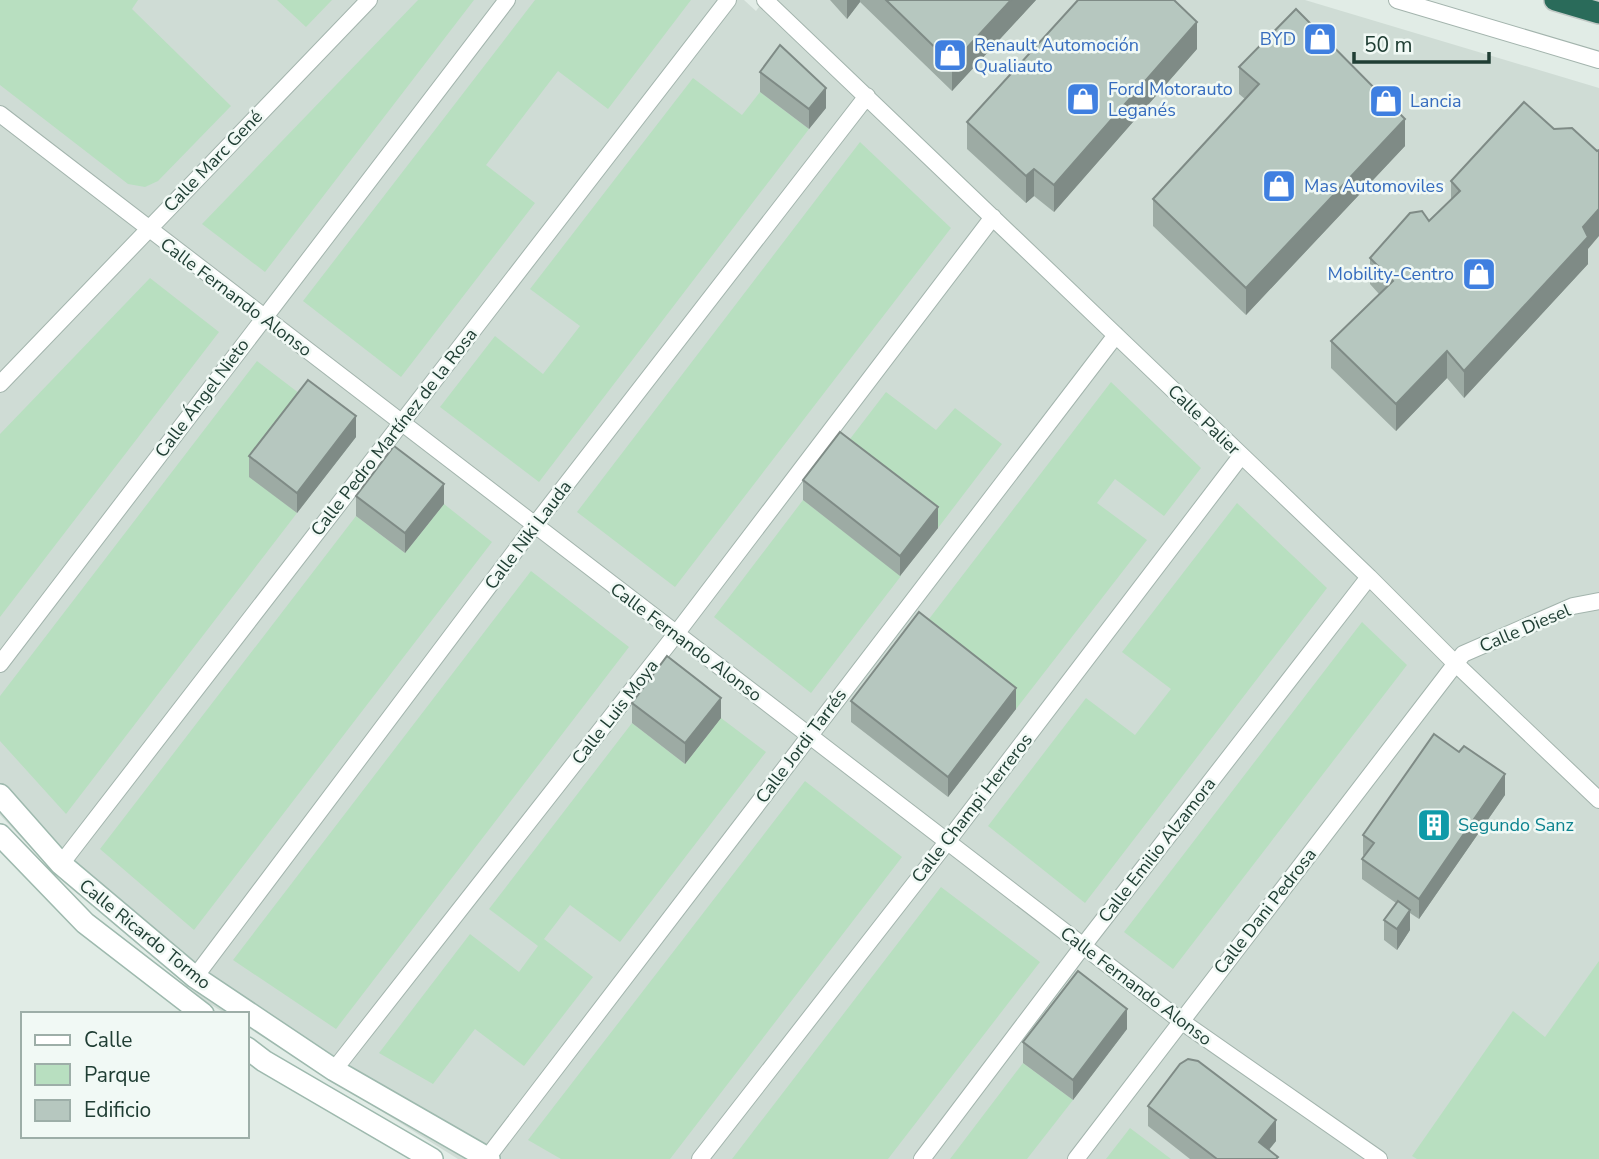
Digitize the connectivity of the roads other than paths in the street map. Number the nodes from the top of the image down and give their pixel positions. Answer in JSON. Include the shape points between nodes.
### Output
{"nodes":[{"id":1,"x":369,"y":0,"type":"edge"},
{"id":2,"x":507,"y":0,"type":"edge"},
{"id":3,"x":728,"y":0,"type":"edge"},
{"id":4,"x":765,"y":0,"type":"edge"},
{"id":5,"x":782,"y":0,"type":"edge"},
{"id":6,"x":1397,"y":0,"type":"edge"},
{"id":7,"x":1555,"y":0,"type":"edge"},
{"id":8,"x":1599,"y":13,"type":"edge"},
{"id":9,"x":808,"y":41,"type":"junction"},
{"id":10,"x":1599,"y":61,"type":"edge"},
{"id":11,"x":867,"y":96,"type":"junction"},
{"id":12,"x":0,"y":114,"type":"edge"},
{"id":13,"x":993,"y":217,"type":"junction"},
{"id":14,"x":147,"y":229,"type":"junction"},
{"id":15,"x":263,"y":318,"type":"junction"},
{"id":16,"x":1116,"y":335,"type":"junction"},
{"id":17,"x":0,"y":384,"type":"edge"},
{"id":18,"x":400,"y":423,"type":"junction"},
{"id":19,"x":1241,"y":456,"type":"junction"},
{"id":20,"x":534,"y":526,"type":"junction"},
{"id":21,"x":1368,"y":577,"type":"junction"},
{"id":22,"x":1599,"y":601,"type":"edge"},
{"id":23,"x":676,"y":634,"type":"junction"},
{"id":24,"x":1455,"y":663,"type":"junction"},
{"id":25,"x":0,"y":664,"type":"edge"},
{"id":26,"x":809,"y":736,"type":"junction"},
{"id":27,"x":0,"y":795,"type":"edge"},
{"id":28,"x":1599,"y":800,"type":"edge"},
{"id":29,"x":0,"y":835,"type":"edge"},
{"id":30,"x":947,"y":842,"type":"junction"},
{"id":31,"x":61,"y":864,"type":"junction"},
{"id":32,"x":1083,"y":946,"type":"junction"},
{"id":33,"x":195,"y":977,"type":"junction"},
{"id":34,"x":199,"y":1012,"type":"edge"},
{"id":35,"x":247,"y":1012,"type":"edge"},
{"id":36,"x":248,"y":1012,"type":"edge"},
{"id":37,"x":1181,"y":1021,"type":"junction"},
{"id":38,"x":248,"y":1049,"type":"edge"},
{"id":39,"x":334,"y":1070,"type":"junction"},
{"id":40,"x":488,"y":1158,"type":"edge"},
{"id":41,"x":432,"y":1159,"type":"edge"},
{"id":42,"x":700,"y":1159,"type":"edge"},
{"id":43,"x":922,"y":1159,"type":"edge"},
{"id":44,"x":1076,"y":1159,"type":"edge"},
{"id":45,"x":1379,"y":1159,"type":"edge"}],
"edges":[{"from":1,"to":14,"type":"street","name":"Calle Marc Gené"},
{"from":2,"to":15,"type":"street","name":"Calle Ángel Nieto"},
{"from":3,"to":18,"type":"street","name":"Calle Pedro Martínez de la Rosa"},
{"from":4,"to":9,"type":"street","name":"Calle Palier"},
{"from":5,"to":9,"type":"street","name":"Calle Palier"},
{"from":6,"to":10,"type":"street"},
{"from":7,"to":8,"type":"highway"},
{"from":9,"to":11,"type":"street","name":"Calle Palier"},
{"from":11,"to":13,"type":"street","name":"Calle Palier"},
{"from":11,"to":20,"type":"street","name":"Calle Niki Lauda"},
{"from":12,"to":14,"type":"street","name":"Calle Fernando Alonso"},
{"from":13,"to":16,"type":"street","name":"Calle Palier"},
{"from":13,"to":23,"type":"street","name":"Calle Luis Moya"},
{"from":14,"to":15,"type":"street","name":"Calle Fernando Alonso"},
{"from":14,"to":17,"type":"street","name":"Calle Marc Gené"},
{"from":15,"to":18,"type":"street","name":"Calle Fernando Alonso"},
{"from":15,"to":25,"type":"street","name":"Calle Ángel Nieto"},
{"from":16,"to":19,"type":"street","name":"Calle Palier"},
{"from":16,"to":26,"type":"street","name":"Calle Jordi Tarrés"},
{"from":18,"to":20,"type":"street","name":"Calle Fernando Alonso"},
{"from":18,"to":31,"type":"street","name":"Calle Pedro Martínez de la Rosa"},
{"from":19,"to":21,"type":"street","name":"Calle Palier"},
{"from":19,"to":30,"type":"street","name":"Calle Champi Herreros"},
{"from":20,"to":23,"type":"street","name":"Calle Fernando Alonso"},
{"from":20,"to":33,"type":"street","name":"Calle Niki Lauda"},
{"from":21,"to":24,"type":"street","name":"Calle Palier"},
{"from":21,"to":32,"type":"street","name":"Calle Emilio Alzamora"},
{"from":22,"to":24,"type":"street","name":"Calle Diesel","via":[[1573,606],[1463,654]]},
{"from":23,"to":26,"type":"street","name":"Calle Fernando Alonso"},
{"from":23,"to":39,"type":"street","name":"Calle Luis Moya"},
{"from":24,"to":28,"type":"street","name":"Calle Palier"},
{"from":24,"to":37,"type":"street","name":"Calle Dani Pedrosa"},
{"from":26,"to":30,"type":"street","name":"Calle Fernando Alonso"},
{"from":26,"to":40,"type":"street","name":"Calle Jordi Tarrés"},
{"from":27,"to":31,"type":"street","name":"Calle Ricardo Tormo"},
{"from":29,"to":34,"type":"street","name":"Calle Ricardo Tormo","via":[[85,923]]},
{"from":30,"to":32,"type":"street","name":"Calle Fernando Alonso"},
{"from":30,"to":42,"type":"street","name":"Calle Champi Herreros"},
{"from":31,"to":33,"type":"street","name":"Calle Ricardo Tormo"},
{"from":32,"to":37,"type":"street","name":"Calle Fernando Alonso"},
{"from":32,"to":43,"type":"street","name":"Calle Emilio Alzamora"},
{"from":33,"to":35,"type":"street","name":"Calle Ricardo Tormo"},
{"from":36,"to":39,"type":"street","name":"Calle Ricardo Tormo"},
{"from":37,"to":44,"type":"street","name":"Calle Dani Pedrosa"},
{"from":37,"to":45,"type":"street","name":"Calle Fernando Alonso"},
{"from":38,"to":41,"type":"street"},
{"from":39,"to":40,"type":"street","name":"Calle Ricardo Tormo"}]}
